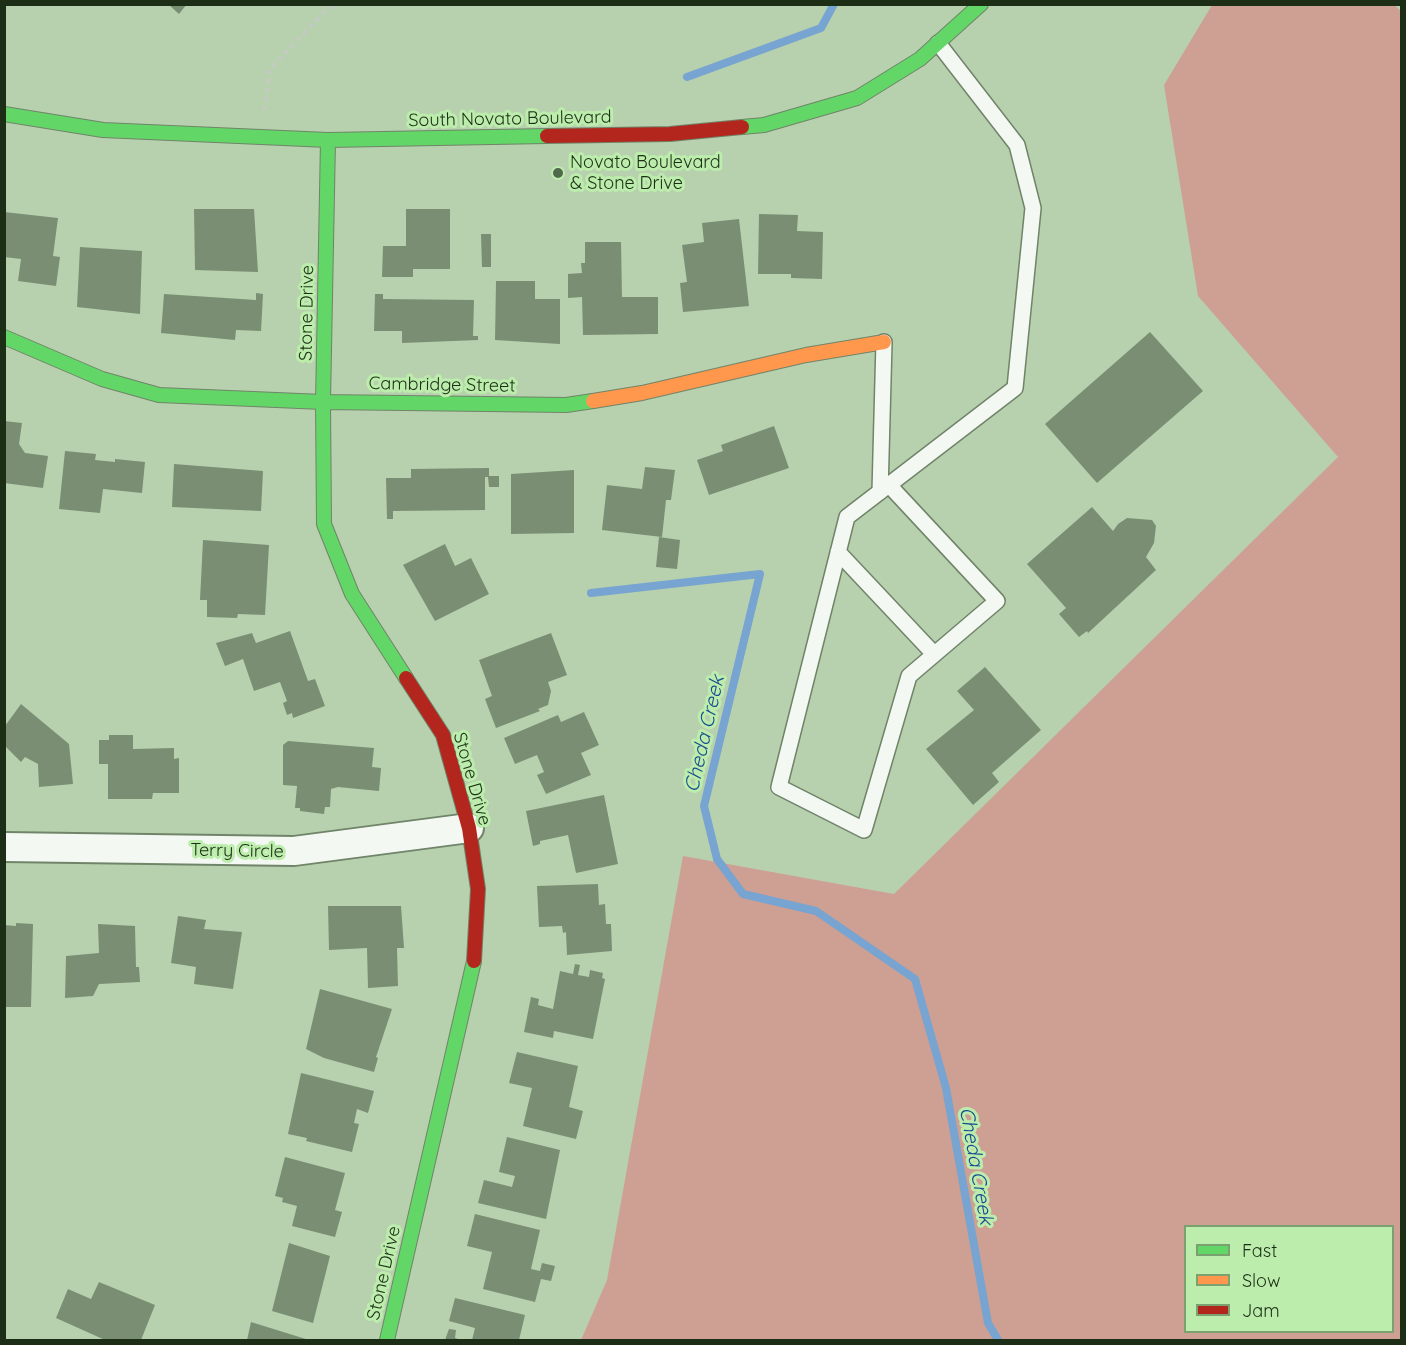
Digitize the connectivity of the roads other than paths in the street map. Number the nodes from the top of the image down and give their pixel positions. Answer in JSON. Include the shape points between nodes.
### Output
{"nodes":[{"id":1,"x":981,"y":4,"type":"edge"},
{"id":2,"x":938,"y":43,"type":"junction"},
{"id":3,"x":4,"y":114,"type":"edge"},
{"id":4,"x":328,"y":140,"type":"junction"},
{"id":5,"x":4,"y":337,"type":"edge"},
{"id":6,"x":885,"y":342,"type":"joint"},
{"id":7,"x":323,"y":402,"type":"junction"},
{"id":8,"x":884,"y":489,"type":"junction"},
{"id":9,"x":838,"y":552,"type":"junction"},
{"id":10,"x":934,"y":654,"type":"junction"},
{"id":11,"x":469,"y":828,"type":"junction"},
{"id":12,"x":4,"y":847,"type":"edge"},
{"id":13,"x":387,"y":1341,"type":"edge"}],
"edges":[{"from":1,"to":2,"type":"street","name":"South Novato Boulevard"},
{"from":2,"to":4,"type":"street","name":"South Novato Boulevard","via":[[921,59],[857,98],[764,124],[670,134]]},
{"from":2,"to":8,"type":"lane","via":[[1017,145],[1033,208],[1015,388]]},
{"from":3,"to":4,"type":"street","name":"South Novato Boulevard","via":[[103,130]]},
{"from":4,"to":7,"type":"street","name":"Stone Drive"},
{"from":5,"to":7,"type":"street","name":"Cambridge Street","via":[[102,379],[159,395]]},
{"from":6,"to":7,"type":"street","name":"Cambridge Street","via":[[566,405]]},
{"from":6,"to":8,"type":"lane"},
{"from":7,"to":11,"type":"street","name":"Stone Drive","via":[[324,524],[352,594],[443,735]]},
{"from":8,"to":9,"type":"lane","via":[[847,517]]},
{"from":8,"to":10,"type":"lane","via":[[997,601]]},
{"from":9,"to":10,"type":"lane"},
{"from":9,"to":10,"type":"lane","via":[[779,787],[864,830],[909,676]]},
{"from":11,"to":12,"type":"street","name":"Terry Circle","via":[[294,851]]},
{"from":11,"to":13,"type":"street","name":"Stone Drive","via":[[478,889],[473,969]]}]}
